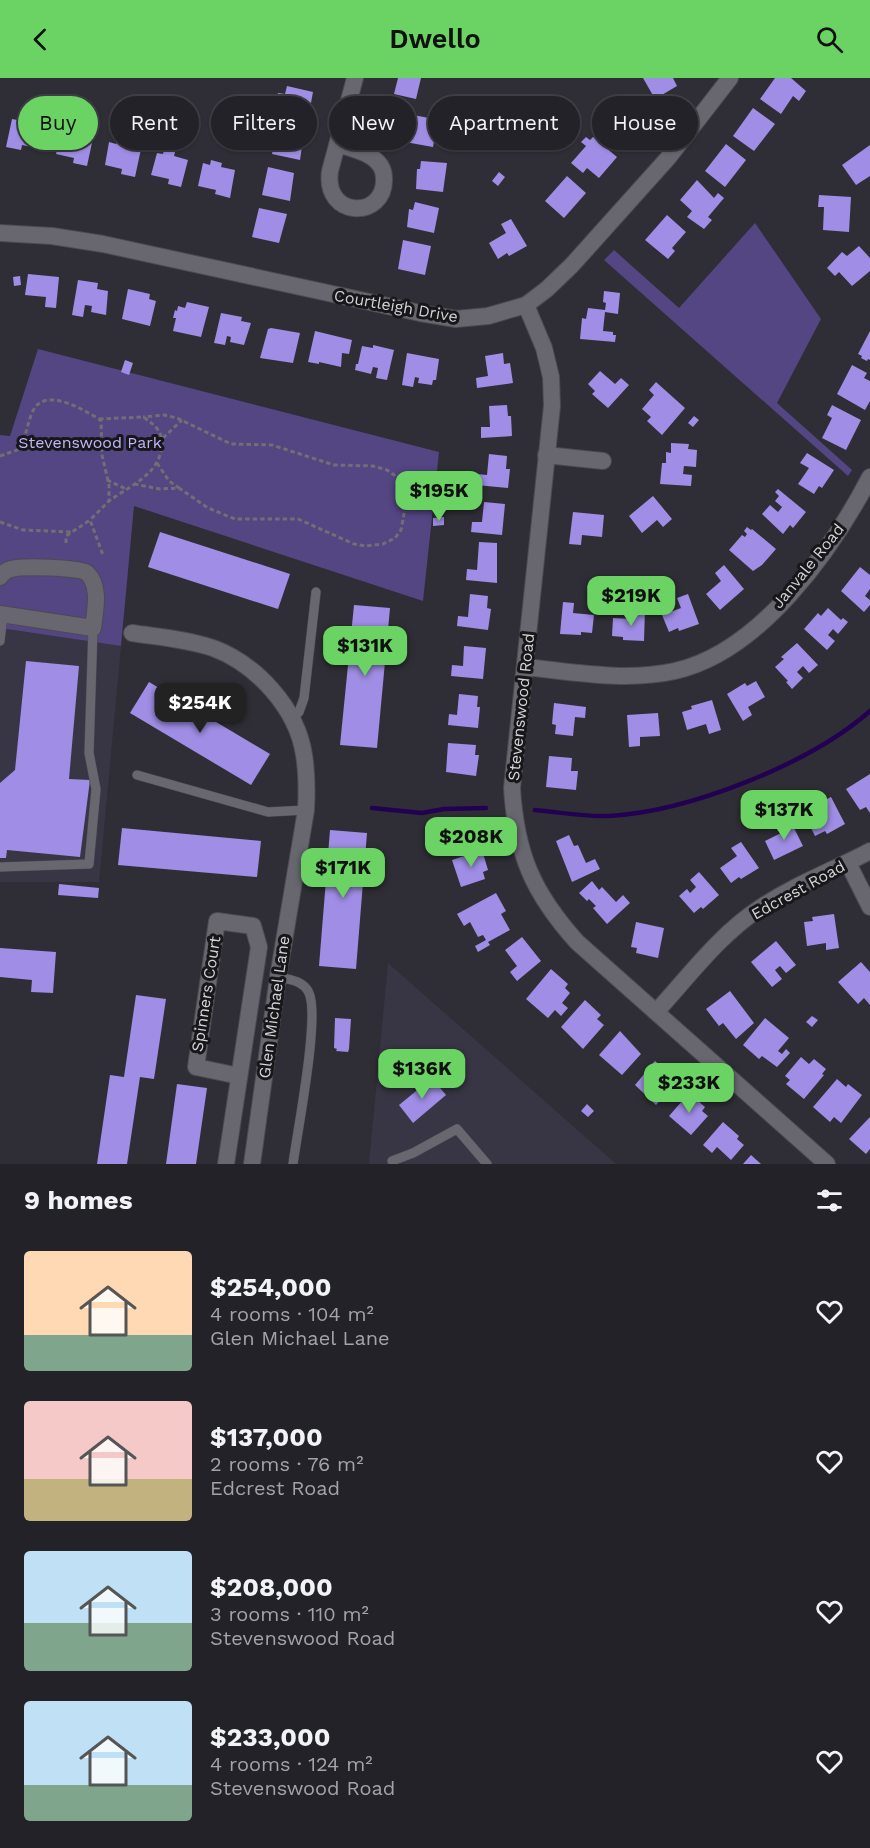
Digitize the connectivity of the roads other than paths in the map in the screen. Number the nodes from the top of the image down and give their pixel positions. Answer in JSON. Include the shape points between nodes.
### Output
{"nodes":[{"id":1,"x":354,"y":78,"type":"edge"},
{"id":2,"x":730,"y":78,"type":"edge"},
{"id":3,"x":350,"y":96,"type":"edge"},
{"id":4,"x":0,"y":233,"type":"edge"},
{"id":5,"x":526,"y":305,"type":"junction"},
{"id":6,"x":546,"y":455,"type":"junction"},
{"id":7,"x":603,"y":461,"type":"dead end"},
{"id":8,"x":870,"y":477,"type":"edge"},
{"id":9,"x":0,"y":577,"type":"edge"},
{"id":10,"x":316,"y":592,"type":"dead end"},
{"id":11,"x":1,"y":614,"type":"edge"},
{"id":12,"x":93,"y":628,"type":"junction"},
{"id":13,"x":132,"y":633,"type":"dead end"},
{"id":14,"x":0,"y":641,"type":"edge"},
{"id":15,"x":525,"y":667,"type":"junction"},
{"id":16,"x":291,"y":720,"type":"junction"},
{"id":17,"x":137,"y":775,"type":"dead end"},
{"id":18,"x":306,"y":810,"type":"junction"},
{"id":19,"x":870,"y":851,"type":"edge"},
{"id":20,"x":848,"y":862,"type":"junction"},
{"id":21,"x":0,"y":867,"type":"edge"},
{"id":22,"x":870,"y":907,"type":"edge"},
{"id":23,"x":278,"y":976,"type":"junction"},
{"id":24,"x":656,"y":1012,"type":"junction"},
{"id":25,"x":239,"y":1076,"type":"junction"},
{"id":26,"x":392,"y":1161,"type":"dead end"},
{"id":27,"x":226,"y":1164,"type":"edge"},
{"id":28,"x":252,"y":1164,"type":"edge"},
{"id":29,"x":293,"y":1164,"type":"edge"},
{"id":30,"x":487,"y":1164,"type":"edge"},
{"id":31,"x":827,"y":1164,"type":"edge"}],
"edges":[{"from":1,"to":3,"type":"street"},
{"from":2,"to":5,"type":"street","name":"Courtleigh Drive","via":[[668,158],[580,256]]},
{"from":4,"to":5,"type":"street","name":"Courtleigh Drive","via":[[102,244],[456,319],[488,316]]},
{"from":5,"to":6,"type":"street","name":"Stevenswood Road","via":[[551,377]]},
{"from":6,"to":7,"type":"street"},
{"from":6,"to":15,"type":"street","name":"Stevenswood Road"},
{"from":8,"to":15,"type":"street","name":"Janvale Road","via":[[839,530],[792,592],[730,647],[694,665],[650,675],[619,677]]},
{"from":9,"to":12,"type":"street","via":[[12,569],[75,568],[86,572],[97,595]]},
{"from":10,"to":16,"type":"lane","via":[[304,698]]},
{"from":11,"to":12,"type":"street"},
{"from":11,"to":14,"type":"lane"},
{"from":12,"to":21,"type":"lane","via":[[88,753],[96,789],[89,864]]},
{"from":13,"to":16,"type":"street","name":"Glen Michael Lane","via":[[213,649],[235,660],[273,691]]},
{"from":15,"to":24,"type":"street","name":"Stevenswood Road","via":[[512,788],[521,851],[558,921]]},
{"from":16,"to":18,"type":"street","name":"Glen Michael Lane","via":[[304,753]]},
{"from":17,"to":18,"type":"lane","via":[[268,812]]},
{"from":18,"to":23,"type":"street","name":"Glen Michael Lane"},
{"from":19,"to":20,"type":"street","name":"Edcrest Road"},
{"from":20,"to":22,"type":"street"},
{"from":20,"to":24,"type":"street","name":"Edcrest Road","via":[[759,909],[718,944]]},
{"from":23,"to":28,"type":"street","name":"Glen Michael Lane"},
{"from":23,"to":29,"type":"lane","via":[[298,981],[309,993],[312,1008]]},
{"from":24,"to":31,"type":"street","name":"Stevenswood Road"},
{"from":25,"to":25,"type":"street","name":"Spinners Court","via":[[259,947],[253,926],[217,921],[196,1067]]},
{"from":25,"to":27,"type":"street","name":"Spinners Court"},
{"from":26,"to":30,"type":"lane","via":[[457,1129]]}]}
